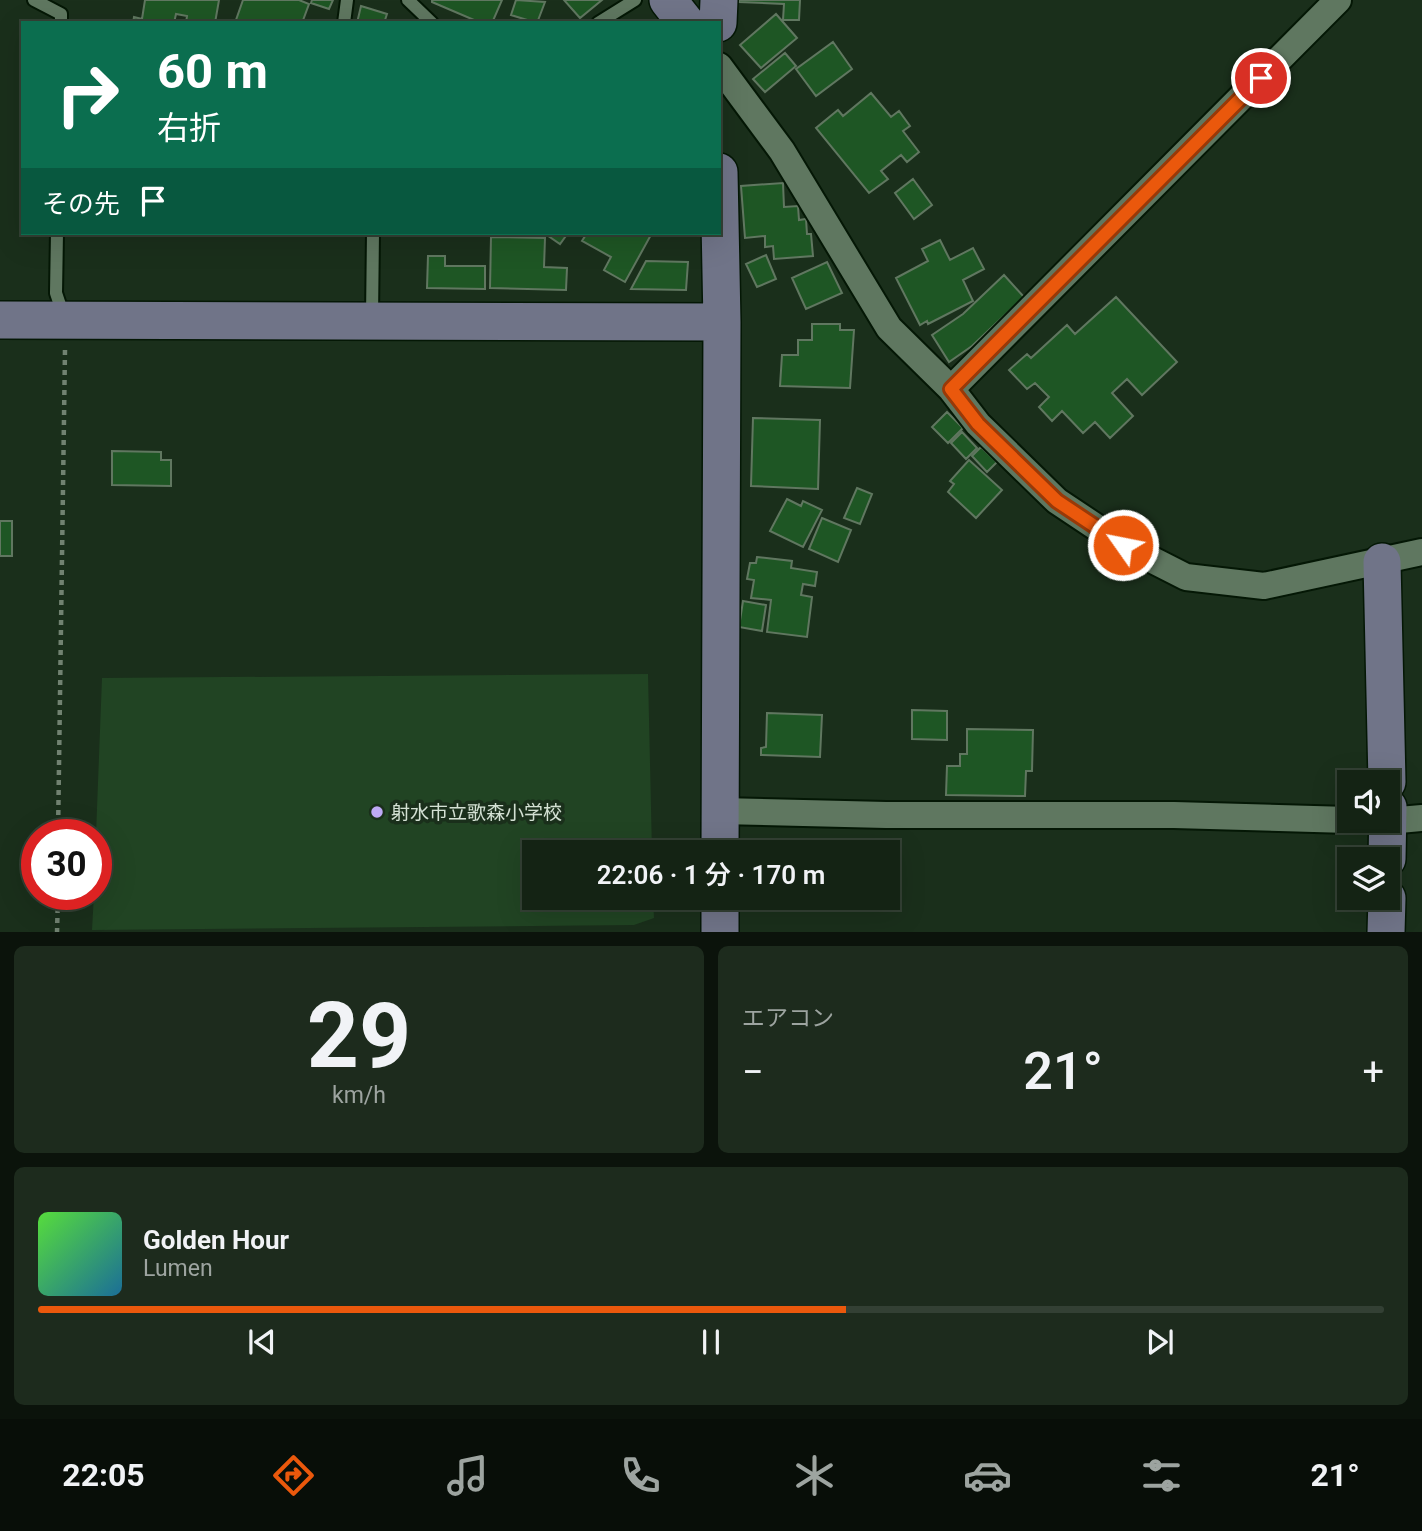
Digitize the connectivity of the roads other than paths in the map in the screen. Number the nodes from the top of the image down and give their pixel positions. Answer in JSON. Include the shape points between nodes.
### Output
{"nodes":[{"id":1,"x":34,"y":0,"type":"edge"},
{"id":2,"x":347,"y":0,"type":"edge"},
{"id":3,"x":408,"y":0,"type":"edge"},
{"id":4,"x":635,"y":0,"type":"edge"},
{"id":5,"x":668,"y":0,"type":"edge"},
{"id":6,"x":719,"y":0,"type":"edge"},
{"id":7,"x":1338,"y":0,"type":"edge"},
{"id":8,"x":61,"y":21,"type":"edge"},
{"id":9,"x":344,"y":21,"type":"edge"},
{"id":10,"x":430,"y":21,"type":"edge"},
{"id":11,"x":601,"y":21,"type":"edge"},
{"id":12,"x":684,"y":21,"type":"edge"},
{"id":13,"x":718,"y":21,"type":"edge"},
{"id":14,"x":721,"y":69,"type":"edge"},
{"id":15,"x":57,"y":235,"type":"edge"},
{"id":16,"x":373,"y":235,"type":"edge"},
{"id":17,"x":720,"y":235,"type":"edge"},
{"id":18,"x":0,"y":320,"type":"edge"},
{"id":19,"x":65,"y":321,"type":"junction"},
{"id":20,"x":372,"y":321,"type":"junction"},
{"id":21,"x":722,"y":322,"type":"junction"},
{"id":22,"x":951,"y":389,"type":"junction"},
{"id":23,"x":1422,"y":552,"type":"edge"},
{"id":24,"x":1382,"y":562,"type":"junction"},
{"id":25,"x":1387,"y":770,"type":"edge"},
{"id":26,"x":720,"y":811,"type":"junction"},
{"id":27,"x":1422,"y":818,"type":"edge"},
{"id":28,"x":1337,"y":820,"type":"edge"},
{"id":29,"x":1400,"y":820,"type":"edge"},
{"id":30,"x":720,"y":840,"type":"edge"},
{"id":31,"x":720,"y":910,"type":"edge"},
{"id":32,"x":1387,"y":910,"type":"edge"},
{"id":33,"x":720,"y":932,"type":"edge"},
{"id":34,"x":1386,"y":932,"type":"edge"}],
"edges":[{"from":1,"to":8,"type":"lane","via":[[61,14]]},
{"from":2,"to":9,"type":"lane"},
{"from":3,"to":10,"type":"lane"},
{"from":4,"to":11,"type":"lane"},
{"from":5,"to":12,"type":"street"},
{"from":6,"to":13,"type":"street"},
{"from":7,"to":22,"type":"street"},
{"from":14,"to":22,"type":"street","via":[[782,150],[889,328]]},
{"from":15,"to":19,"type":"lane","via":[[56,293]]},
{"from":16,"to":20,"type":"lane"},
{"from":17,"to":21,"type":"street"},
{"from":18,"to":19,"type":"street"},
{"from":19,"to":20,"type":"street"},
{"from":20,"to":21,"type":"street"},
{"from":21,"to":26,"type":"street"},
{"from":22,"to":24,"type":"street","via":[[978,424],[1057,501],[1123,545],[1186,577],[1264,586]]},
{"from":23,"to":24,"type":"street"},
{"from":24,"to":25,"type":"street"},
{"from":26,"to":28,"type":"street"},
{"from":26,"to":30,"type":"street"},
{"from":27,"to":29,"type":"street"},
{"from":31,"to":33,"type":"street"},
{"from":32,"to":34,"type":"street"}]}
